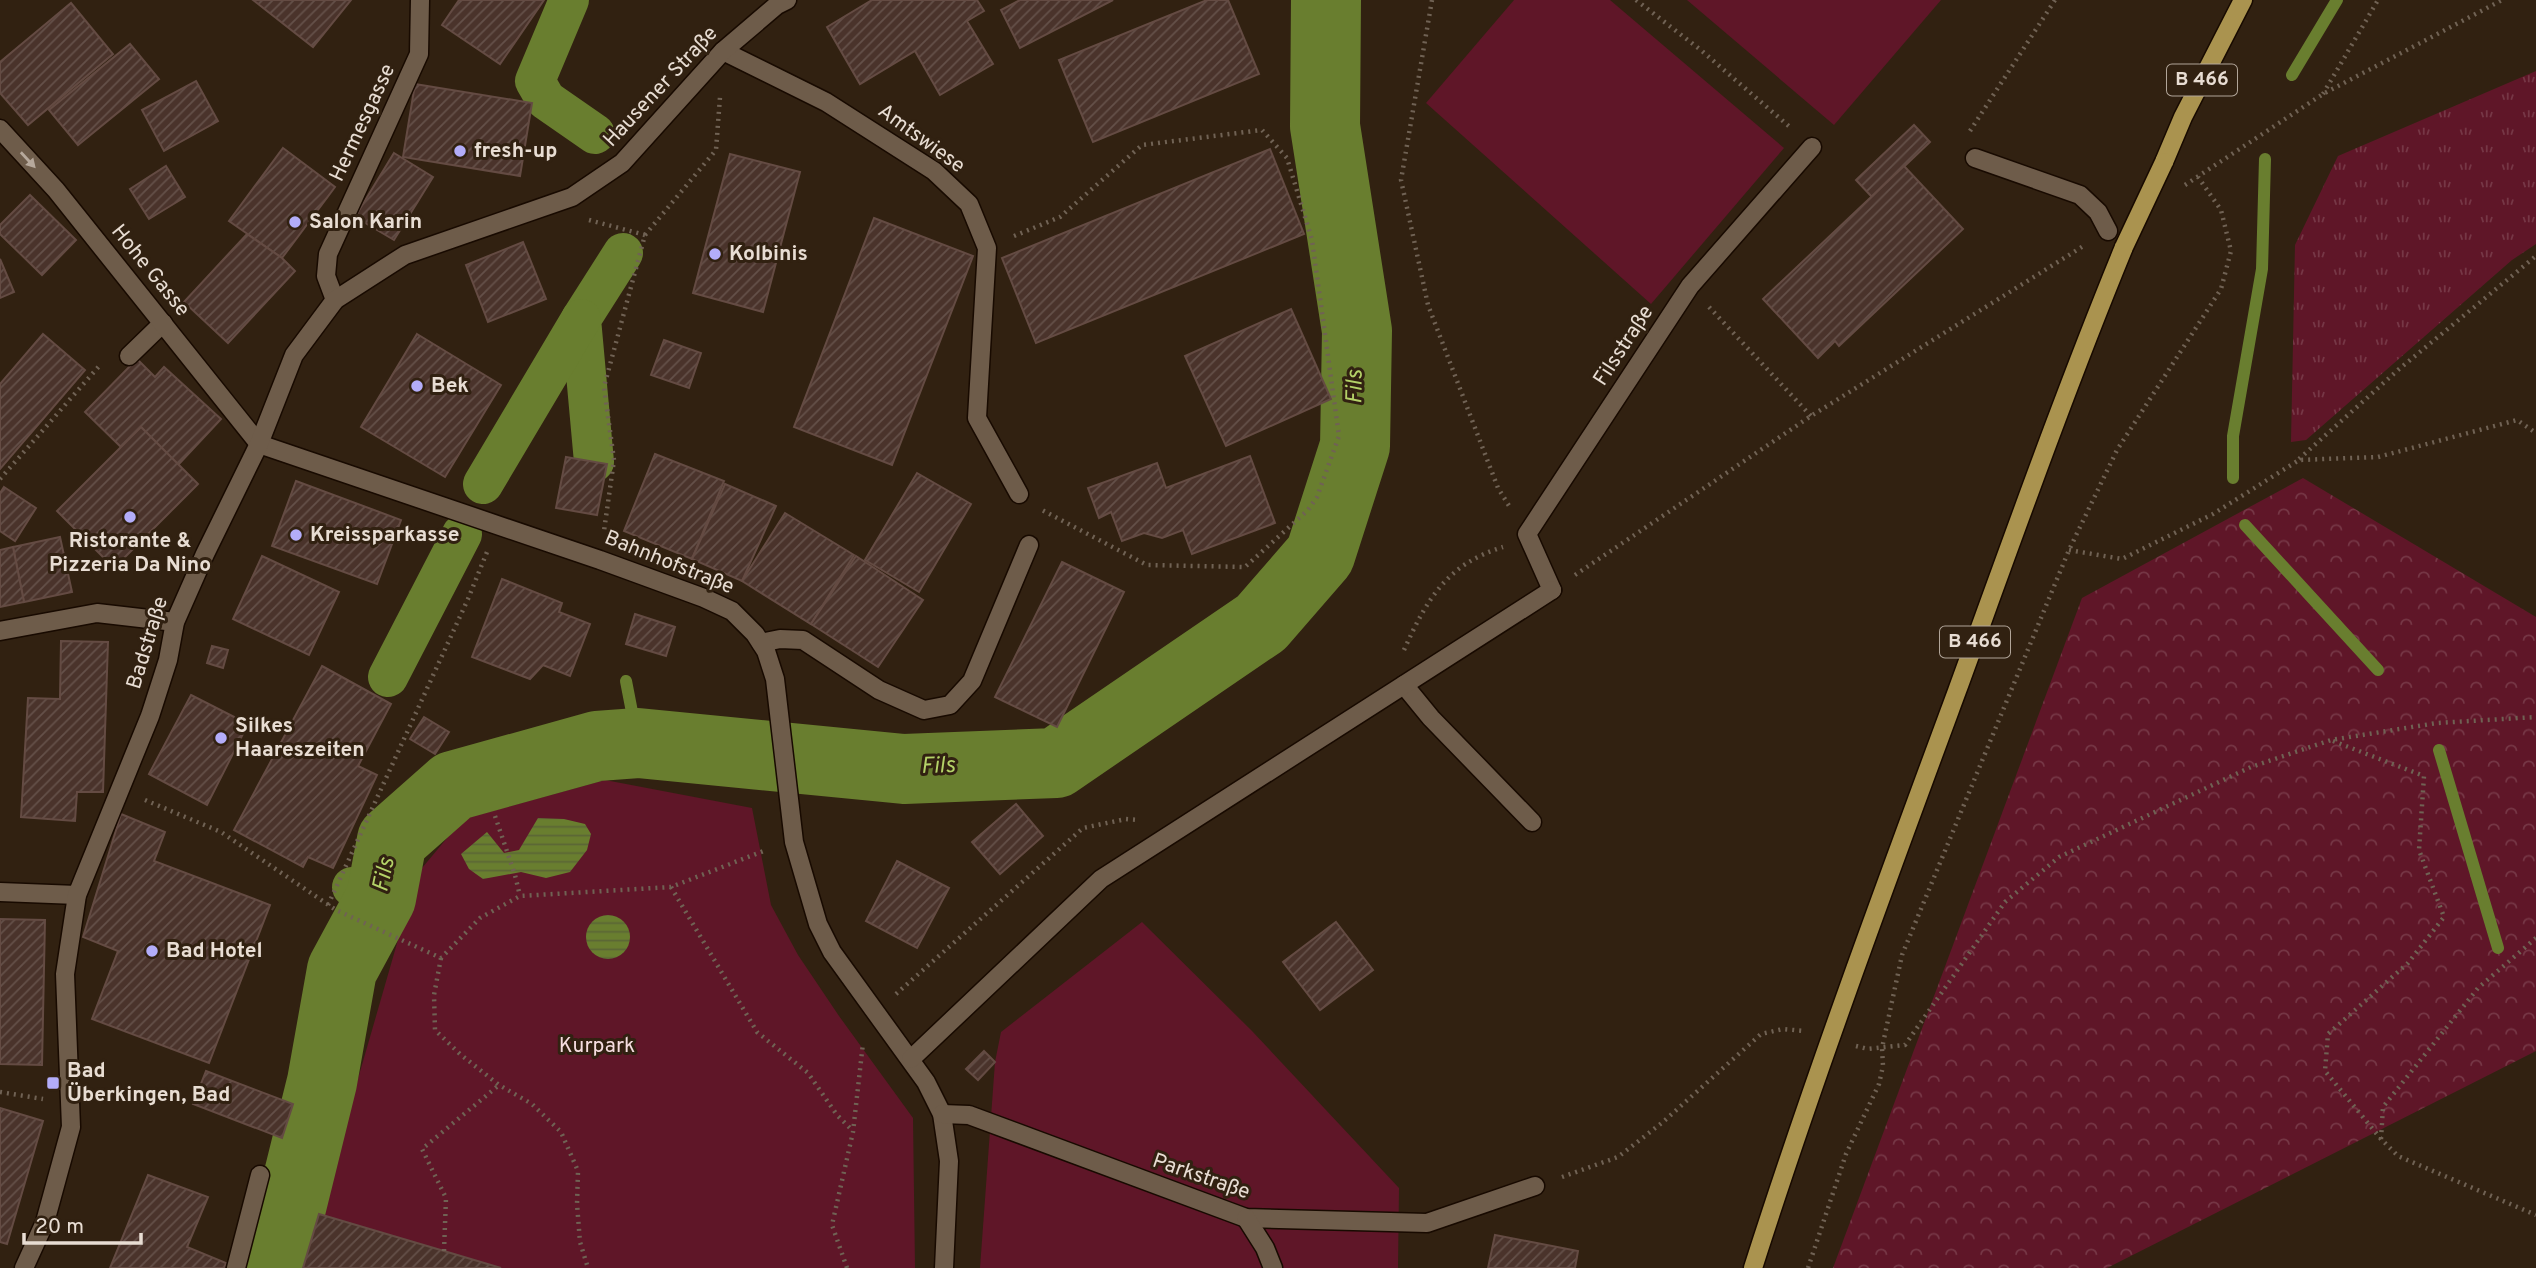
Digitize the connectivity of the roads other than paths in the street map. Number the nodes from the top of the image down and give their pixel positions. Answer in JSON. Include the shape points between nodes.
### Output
{"nodes":[{"id":1,"x":420,"y":0,"type":"edge"},
{"id":2,"x":787,"y":0,"type":"edge"},
{"id":3,"x":2243,"y":0,"type":"edge"},
{"id":4,"x":723,"y":51,"type":"junction"},
{"id":5,"x":0,"y":129,"type":"edge"},
{"id":6,"x":1812,"y":147,"type":"road end"},
{"id":7,"x":1975,"y":158,"type":"road end"},
{"id":8,"x":2108,"y":231,"type":"road end"},
{"id":9,"x":335,"y":300,"type":"junction"},
{"id":10,"x":163,"y":323,"type":"junction"},
{"id":11,"x":129,"y":356,"type":"dead end"},
{"id":12,"x":260,"y":444,"type":"junction"},
{"id":13,"x":1019,"y":494,"type":"road end"},
{"id":14,"x":1029,"y":545,"type":"dead end"},
{"id":15,"x":175,"y":622,"type":"junction"},
{"id":16,"x":0,"y":631,"type":"edge"},
{"id":17,"x":761,"y":643,"type":"junction"},
{"id":18,"x":1404,"y":685,"type":"junction"},
{"id":19,"x":1532,"y":822,"type":"dead end"},
{"id":20,"x":0,"y":892,"type":"edge"},
{"id":21,"x":77,"y":895,"type":"junction"},
{"id":22,"x":911,"y":1059,"type":"junction"},
{"id":23,"x":942,"y":1114,"type":"junction"},
{"id":24,"x":260,"y":1175,"type":"dead end"},
{"id":25,"x":1535,"y":1186,"type":"road end"},
{"id":26,"x":1246,"y":1218,"type":"junction"},
{"id":27,"x":24,"y":1268,"type":"edge"},
{"id":28,"x":236,"y":1268,"type":"edge"},
{"id":29,"x":944,"y":1268,"type":"edge"},
{"id":30,"x":1273,"y":1268,"type":"edge"},
{"id":31,"x":1753,"y":1268,"type":"edge"}],
"edges":[{"from":1,"to":9,"type":"street","name":"Hermesgasse","via":[[419,54],[328,254],[326,276]]},
{"from":2,"to":4,"type":"street","name":"Hausener Straße"},
{"from":3,"to":31,"type":"main road","number":"B 466","bridge":true,"via":[[2183,117],[2080,357],[1829,1040]]},
{"from":4,"to":9,"type":"street","name":"Hausener Straße","via":[[622,163],[572,197],[405,255]]},
{"from":4,"to":13,"type":"street","name":"Amtswiese","via":[[827,102],[934,170],[969,204],[987,248],[977,418]]},
{"from":5,"to":10,"type":"street","name":"Hohe Gasse","one_way":true,"via":[[57,190]]},
{"from":6,"to":18,"type":"street","name":"Filsstraße","via":[[1690,286],[1529,539],[1552,590]]},
{"from":7,"to":8,"type":"street","via":[[2080,195],[2098,212]]},
{"from":9,"to":12,"type":"street","name":"Badstraße","via":[[294,355]]},
{"from":10,"to":11,"type":"street"},
{"from":10,"to":12,"type":"street","name":"Hohe Gasse"},
{"from":12,"to":15,"type":"street","name":"Badstraße"},
{"from":12,"to":17,"type":"street","name":"Bahnhofstraße","via":[[704,598],[732,611]]},
{"from":14,"to":17,"type":"street","via":[[972,681],[950,705],[924,710],[879,690],[803,640]]},
{"from":15,"to":16,"type":"street","via":[[97,613]]},
{"from":15,"to":21,"type":"street","name":"Badstraße","via":[[150,716]]},
{"from":17,"to":22,"type":"street","name":"Bahnhofstraße","via":[[775,679],[794,842],[817,923],[874,1013]]},
{"from":18,"to":19,"type":"street"},
{"from":18,"to":22,"type":"street","via":[[1101,879]]},
{"from":20,"to":21,"type":"street"},
{"from":21,"to":27,"type":"street","name":"Badstraße","via":[[65,974],[71,1127],[48,1210]]},
{"from":22,"to":23,"type":"street","name":"Bahnhofstraße"},
{"from":23,"to":26,"type":"street","name":"Parkstraße","via":[[968,1115]]},
{"from":23,"to":29,"type":"street","name":"Bahnhofstraße","via":[[949,1161]]},
{"from":24,"to":28,"type":"street"},
{"from":25,"to":26,"type":"street","name":"Parkstraße","via":[[1427,1223]]},
{"from":26,"to":30,"type":"street"}]}
